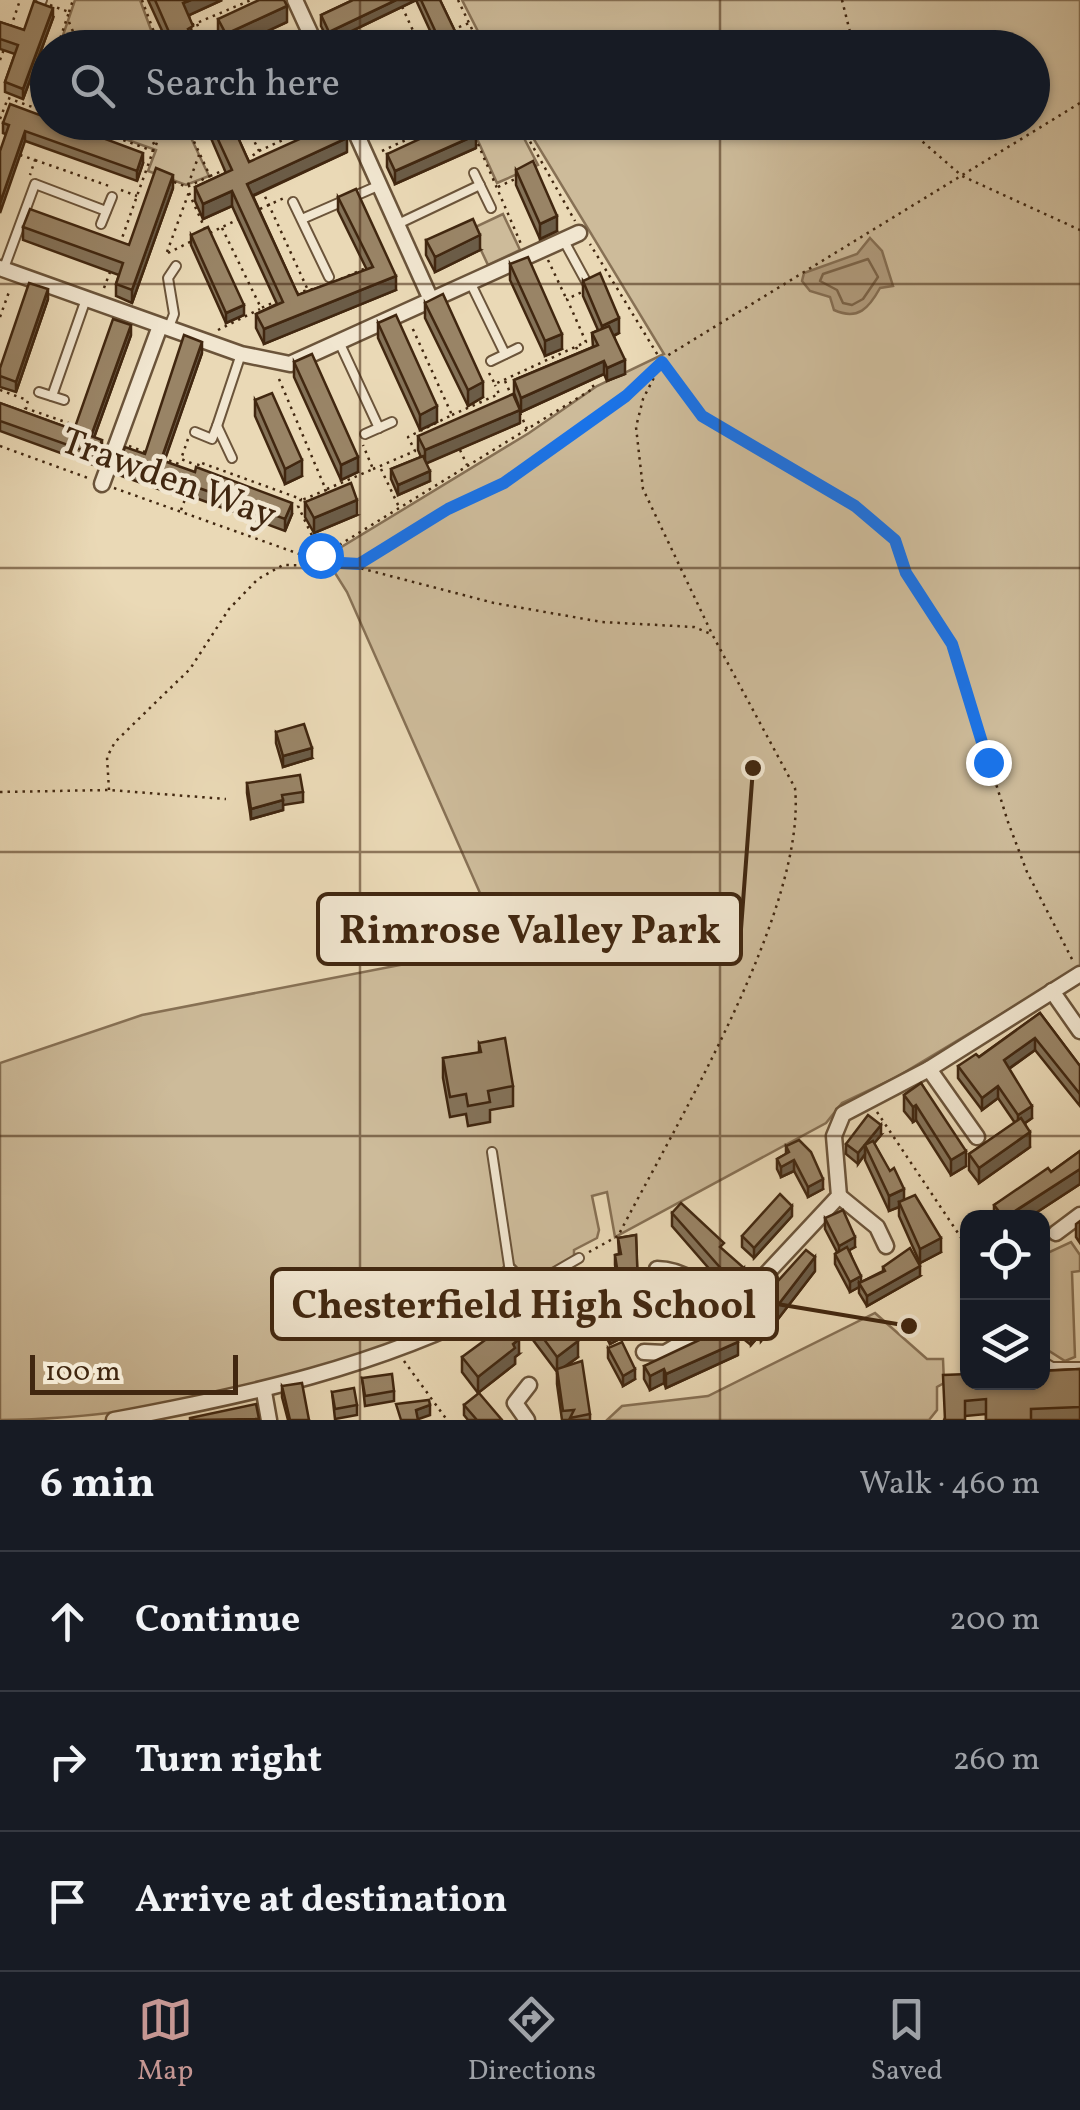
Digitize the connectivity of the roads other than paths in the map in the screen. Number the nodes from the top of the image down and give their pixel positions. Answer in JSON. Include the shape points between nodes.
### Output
{"nodes":[{"id":1,"x":295,"y":0,"type":"edge"},
{"id":2,"x":308,"y":30,"type":"edge"},
{"id":3,"x":359,"y":140,"type":"edge"},
{"id":4,"x":474,"y":172,"type":"dead end"},
{"id":5,"x":380,"y":185,"type":"junction"},
{"id":6,"x":480,"y":185,"type":"junction"},
{"id":7,"x":113,"y":192,"type":"road end"},
{"id":8,"x":293,"y":202,"type":"road end"},
{"id":9,"x":490,"y":208,"type":"dead end"},
{"id":10,"x":106,"y":211,"type":"junction"},
{"id":11,"x":302,"y":220,"type":"junction"},
{"id":12,"x":101,"y":224,"type":"dead end"},
{"id":13,"x":398,"y":225,"type":"junction"},
{"id":14,"x":579,"y":233,"type":"dead end"},
{"id":15,"x":564,"y":241,"type":"junction"},
{"id":16,"x":176,"y":266,"type":"road end"},
{"id":17,"x":6,"y":270,"type":"edge"},
{"id":18,"x":331,"y":280,"type":"edge"},
{"id":19,"x":471,"y":284,"type":"junction"},
{"id":20,"x":589,"y":287,"type":"edge"},
{"id":21,"x":86,"y":299,"type":"junction"},
{"id":22,"x":432,"y":302,"type":"junction"},
{"id":23,"x":164,"y":328,"type":"junction"},
{"id":24,"x":340,"y":344,"type":"junction"},
{"id":25,"x":518,"y":348,"type":"dead end"},
{"id":26,"x":241,"y":354,"type":"junction"},
{"id":27,"x":504,"y":354,"type":"junction"},
{"id":28,"x":491,"y":361,"type":"road end"},
{"id":29,"x":39,"y":392,"type":"road end"},
{"id":30,"x":52,"y":396,"type":"junction"},
{"id":31,"x":64,"y":400,"type":"dead end"},
{"id":32,"x":392,"y":422,"type":"dead end"},
{"id":33,"x":216,"y":426,"type":"junction"},
{"id":34,"x":378,"y":428,"type":"junction"},
{"id":35,"x":195,"y":432,"type":"road end"},
{"id":36,"x":365,"y":434,"type":"road end"},
{"id":37,"x":232,"y":458,"type":"dead end"},
{"id":38,"x":102,"y":484,"type":"road end"},
{"id":39,"x":1080,"y":974,"type":"edge"},
{"id":40,"x":1052,"y":991,"type":"junction"},
{"id":41,"x":1080,"y":1032,"type":"edge"},
{"id":42,"x":929,"y":1069,"type":"junction"},
{"id":43,"x":977,"y":1138,"type":"dead end"},
{"id":44,"x":492,"y":1152,"type":"dead end"},
{"id":45,"x":839,"y":1196,"type":"junction"},
{"id":46,"x":1080,"y":1216,"type":"edge"},
{"id":47,"x":1056,"y":1232,"type":"dead end"},
{"id":48,"x":886,"y":1246,"type":"dead end"},
{"id":49,"x":579,"y":1258,"type":"road end"},
{"id":50,"x":657,"y":1269,"type":"dead end"},
{"id":51,"x":510,"y":1272,"type":"joint"},
{"id":52,"x":499,"y":1304,"type":"junction"},
{"id":53,"x":727,"y":1316,"type":"junction"},
{"id":54,"x":644,"y":1352,"type":"dead end"},
{"id":55,"x":1050,"y":1366,"type":"edge"},
{"id":56,"x":1080,"y":1367,"type":"edge"},
{"id":57,"x":530,"y":1385,"type":"dead end"},
{"id":58,"x":264,"y":1392,"type":"junction"},
{"id":59,"x":114,"y":1420,"type":"edge"},
{"id":60,"x":269,"y":1420,"type":"edge"},
{"id":61,"x":527,"y":1420,"type":"edge"}],
"edges":[{"from":1,"to":2,"type":"street"},
{"from":3,"to":5,"type":"street"},
{"from":4,"to":6,"type":"lane"},
{"from":5,"to":11,"type":"lane"},
{"from":5,"to":13,"type":"street"},
{"from":6,"to":9,"type":"lane"},
{"from":6,"to":13,"type":"lane"},
{"from":7,"to":10,"type":"lane"},
{"from":8,"to":11,"type":"lane"},
{"from":10,"to":12,"type":"lane"},
{"from":10,"to":17,"type":"lane","via":[[36,184]]},
{"from":11,"to":18,"type":"lane"},
{"from":13,"to":22,"type":"street"},
{"from":14,"to":15,"type":"street"},
{"from":15,"to":19,"type":"street"},
{"from":15,"to":20,"type":"lane"},
{"from":16,"to":23,"type":"lane","via":[[168,278],[174,314]]},
{"from":17,"to":21,"type":"street"},
{"from":19,"to":22,"type":"street"},
{"from":19,"to":27,"type":"lane"},
{"from":21,"to":23,"type":"street"},
{"from":21,"to":30,"type":"lane"},
{"from":22,"to":24,"type":"street"},
{"from":23,"to":26,"type":"street"},
{"from":23,"to":38,"type":"street"},
{"from":24,"to":26,"type":"street","via":[[282,364]]},
{"from":24,"to":34,"type":"lane"},
{"from":25,"to":27,"type":"lane"},
{"from":26,"to":33,"type":"lane"},
{"from":27,"to":28,"type":"lane"},
{"from":29,"to":30,"type":"lane"},
{"from":30,"to":31,"type":"lane"},
{"from":32,"to":34,"type":"lane"},
{"from":33,"to":35,"type":"lane","via":[[212,438]]},
{"from":33,"to":37,"type":"lane"},
{"from":34,"to":36,"type":"lane"},
{"from":39,"to":40,"type":"street"},
{"from":40,"to":41,"type":"street"},
{"from":40,"to":42,"type":"street"},
{"from":42,"to":43,"type":"street"},
{"from":42,"to":45,"type":"street","via":[[843,1114],[835,1128]]},
{"from":44,"to":51,"type":"lane"},
{"from":45,"to":48,"type":"street","via":[[868,1218]]},
{"from":45,"to":53,"type":"street"},
{"from":46,"to":47,"type":"street"},
{"from":49,"to":52,"type":"lane"},
{"from":50,"to":53,"type":"street","via":[[691,1278]]},
{"from":51,"to":52,"type":"street"},
{"from":52,"to":58,"type":"street","via":[[398,1349]]},
{"from":53,"to":54,"type":"street","via":[[665,1353]]},
{"from":55,"to":56,"type":"lane"},
{"from":57,"to":61,"type":"street","via":[[514,1404]]},
{"from":58,"to":59,"type":"street"},
{"from":58,"to":60,"type":"street"}]}
